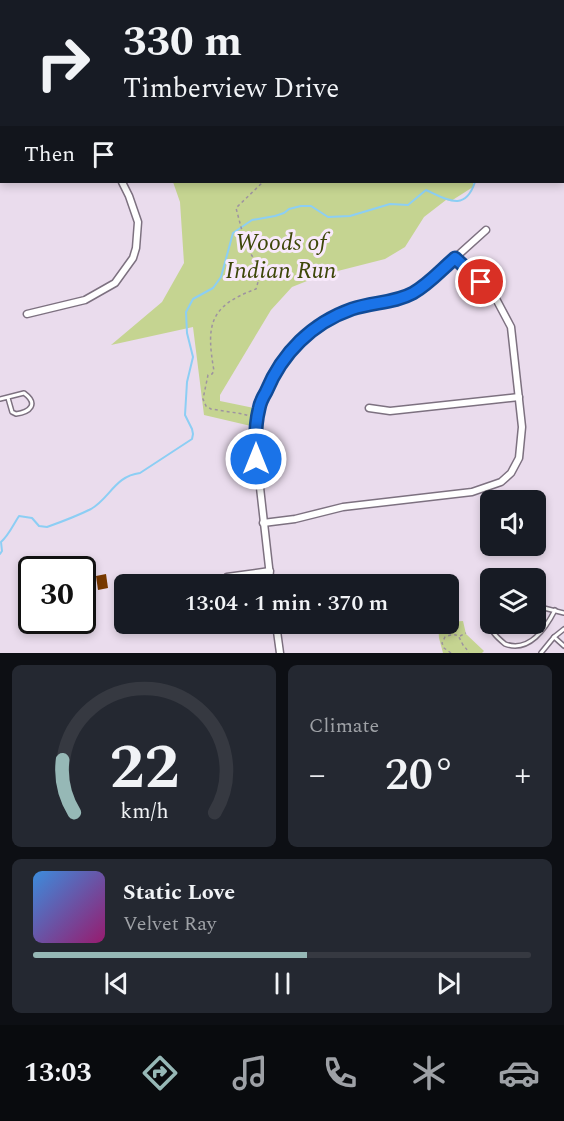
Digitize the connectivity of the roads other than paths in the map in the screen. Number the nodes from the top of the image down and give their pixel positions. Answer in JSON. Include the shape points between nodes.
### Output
{"nodes":[{"id":1,"x":122,"y":183,"type":"edge"},
{"id":2,"x":486,"y":230,"type":"dead end"},
{"id":3,"x":455,"y":258,"type":"junction"},
{"id":4,"x":27,"y":314,"type":"dead end"},
{"id":5,"x":519,"y":397,"type":"junction"},
{"id":6,"x":8,"y":398,"type":"junction"},
{"id":7,"x":0,"y":399,"type":"edge"},
{"id":8,"x":369,"y":408,"type":"dead end"},
{"id":9,"x":263,"y":523,"type":"junction"},
{"id":10,"x":270,"y":571,"type":"junction"},
{"id":11,"x":248,"y":574,"type":"edge"},
{"id":12,"x":270,"y":574,"type":"edge"},
{"id":13,"x":546,"y":608,"type":"edge"},
{"id":14,"x":555,"y":610,"type":"junction"},
{"id":15,"x":564,"y":613,"type":"edge"},
{"id":16,"x":546,"y":627,"type":"edge"},
{"id":17,"x":564,"y":629,"type":"edge"},
{"id":18,"x":277,"y":634,"type":"edge"},
{"id":19,"x":493,"y":634,"type":"edge"},
{"id":20,"x":540,"y":634,"type":"edge"},
{"id":21,"x":554,"y":637,"type":"junction"},
{"id":22,"x":564,"y":645,"type":"edge"},
{"id":23,"x":279,"y":653,"type":"edge"},
{"id":24,"x":541,"y":653,"type":"edge"}],
"edges":[{"from":1,"to":4,"type":"street","via":[[138,222],[133,258],[116,283],[85,300]]},
{"from":2,"to":3,"type":"street"},
{"from":3,"to":5,"type":"street","via":[[494,295],[511,327]]},
{"from":3,"to":9,"type":"street","via":[[401,299],[338,314],[307,334],[285,357],[273,375],[257,419],[255,443]]},
{"from":5,"to":8,"type":"street","via":[[390,411]]},
{"from":5,"to":9,"type":"street","via":[[519,458],[501,482],[472,492],[343,507]]},
{"from":6,"to":6,"type":"lane","via":[[24,393],[32,408],[16,414]]},
{"from":6,"to":7,"type":"lane"},
{"from":9,"to":10,"type":"street"},
{"from":10,"to":11,"type":"street"},
{"from":10,"to":12,"type":"street"},
{"from":13,"to":14,"type":"lane"},
{"from":14,"to":15,"type":"lane"},
{"from":14,"to":16,"type":"lane"},
{"from":17,"to":21,"type":"lane"},
{"from":18,"to":23,"type":"street"},
{"from":19,"to":20,"type":"lane","via":[[510,648],[520,649],[530,646]]},
{"from":21,"to":22,"type":"lane"},
{"from":21,"to":24,"type":"lane"}]}
